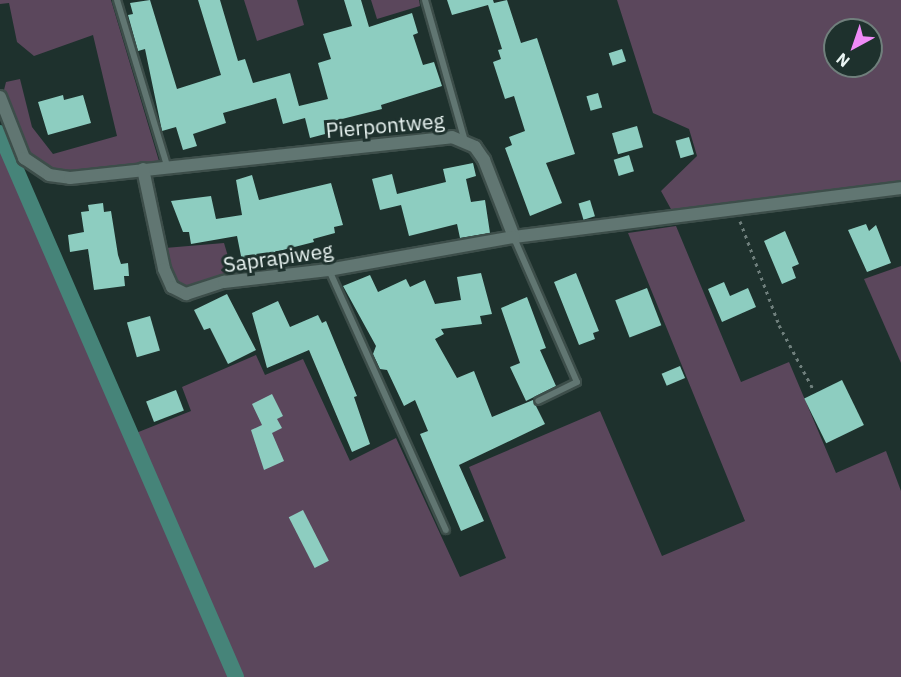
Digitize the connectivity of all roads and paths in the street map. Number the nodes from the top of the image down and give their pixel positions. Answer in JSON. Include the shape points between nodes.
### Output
{"nodes":[{"id":1,"x":117,"y":0,"type":"edge"},
{"id":2,"x":424,"y":0,"type":"edge"},
{"id":3,"x":0,"y":97,"type":"edge"},
{"id":4,"x":465,"y":141,"type":"junction"},
{"id":5,"x":167,"y":166,"type":"junction"},
{"id":6,"x":143,"y":169,"type":"junction"},
{"id":7,"x":901,"y":188,"type":"edge"},
{"id":8,"x":739,"y":211,"type":"junction"},
{"id":9,"x":514,"y":237,"type":"junction"},
{"id":10,"x":328,"y":270,"type":"junction"},
{"id":11,"x":813,"y":389,"type":"dead end"},
{"id":12,"x":538,"y":401,"type":"dead end"},
{"id":13,"x":446,"y":530,"type":"dead end"}],
"edges":[{"from":1,"to":5,"type":"lane"},
{"from":2,"to":4,"type":"lane"},
{"from":3,"to":6,"type":"street","name":"Pierpontweg","via":[[24,158],[49,175],[70,178]]},
{"from":4,"to":5,"type":"street","name":"Pierpontweg","via":[[452,137]]},
{"from":4,"to":9,"type":"street","name":"Pierpontweg","via":[[484,160]]},
{"from":5,"to":6,"type":"street","name":"Pierpontweg"},
{"from":6,"to":10,"type":"street","name":"Saprapiweg","via":[[164,269],[172,287],[180,293],[192,294],[224,282]]},
{"from":7,"to":8,"type":"street"},
{"from":8,"to":9,"type":"street"},
{"from":8,"to":11,"type":"path","via":[[740,231],[779,325]]},
{"from":9,"to":10,"type":"street","name":"Saprapiweg"},
{"from":9,"to":12,"type":"lane","via":[[577,382]]},
{"from":10,"to":13,"type":"lane"}]}
